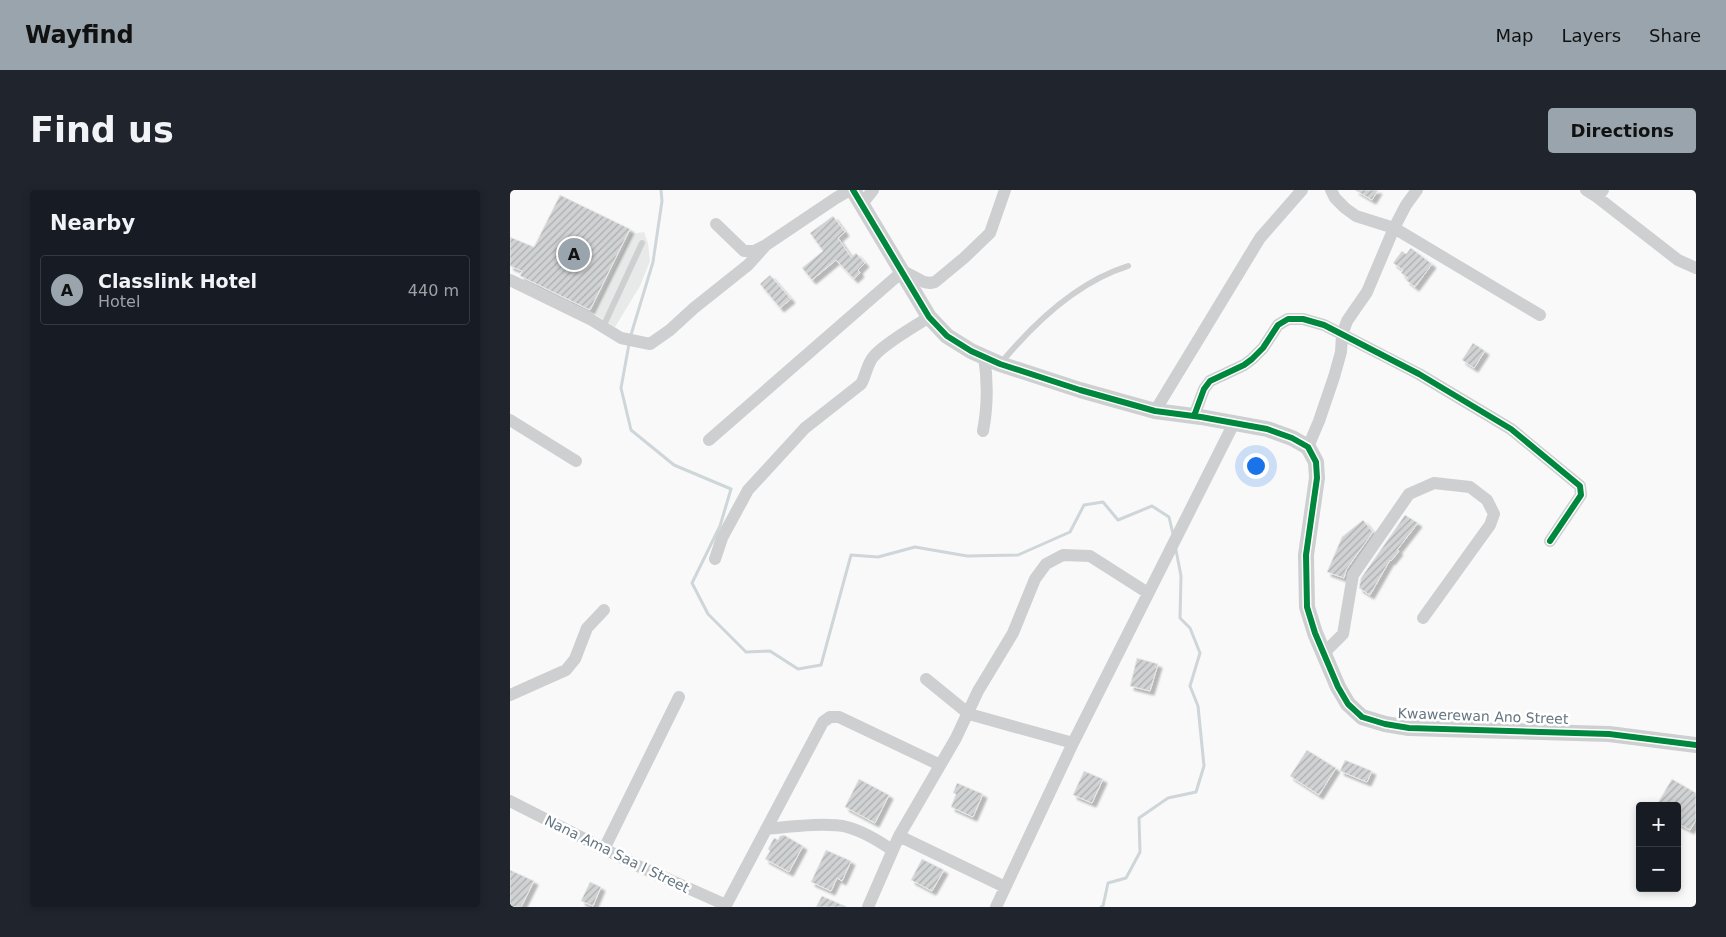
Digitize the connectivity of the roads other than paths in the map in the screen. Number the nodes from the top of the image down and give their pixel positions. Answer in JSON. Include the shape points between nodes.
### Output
{"nodes":[{"id":1,"x":873,"y":190,"type":"edge"},
{"id":2,"x":1005,"y":190,"type":"edge"},
{"id":3,"x":1302,"y":190,"type":"edge"},
{"id":4,"x":1330,"y":190,"type":"edge"},
{"id":5,"x":1417,"y":190,"type":"edge"},
{"id":6,"x":1586,"y":190,"type":"edge"},
{"id":7,"x":1600,"y":194,"type":"edge"},
{"id":8,"x":855,"y":195,"type":"edge"},
{"id":9,"x":716,"y":224,"type":"dead end"},
{"id":10,"x":1394,"y":228,"type":"junction"},
{"id":11,"x":642,"y":243,"type":"dead end"},
{"id":12,"x":766,"y":245,"type":"junction"},
{"id":13,"x":1128,"y":266,"type":"dead end"},
{"id":14,"x":1696,"y":268,"type":"edge"},
{"id":15,"x":902,"y":271,"type":"junction"},
{"id":16,"x":510,"y":280,"type":"edge"},
{"id":17,"x":1540,"y":315,"type":"dead end"},
{"id":18,"x":929,"y":317,"type":"junction"},
{"id":19,"x":603,"y":327,"type":"junction"},
{"id":20,"x":1342,"y":335,"type":"junction"},
{"id":21,"x":984,"y":356,"type":"junction"},
{"id":22,"x":1000,"y":364,"type":"junction"},
{"id":23,"x":1155,"y":410,"type":"junction"},
{"id":24,"x":1194,"y":416,"type":"junction"},
{"id":25,"x":510,"y":420,"type":"edge"},
{"id":26,"x":1234,"y":423,"type":"junction"},
{"id":27,"x":982,"y":431,"type":"dead end"},
{"id":28,"x":709,"y":440,"type":"dead end"},
{"id":29,"x":1308,"y":448,"type":"junction"},
{"id":30,"x":576,"y":461,"type":"dead end"},
{"id":31,"x":1550,"y":541,"type":"dead end"},
{"id":32,"x":715,"y":559,"type":"dead end"},
{"id":33,"x":1148,"y":593,"type":"junction"},
{"id":34,"x":604,"y":610,"type":"dead end"},
{"id":35,"x":1423,"y":618,"type":"dead end"},
{"id":36,"x":1324,"y":653,"type":"junction"},
{"id":37,"x":926,"y":679,"type":"dead end"},
{"id":38,"x":510,"y":695,"type":"edge"},
{"id":39,"x":679,"y":697,"type":"dead end"},
{"id":40,"x":968,"y":714,"type":"junction"},
{"id":41,"x":1073,"y":743,"type":"junction"},
{"id":42,"x":1696,"y":745,"type":"edge"},
{"id":43,"x":940,"y":765,"type":"junction"},
{"id":44,"x":510,"y":801,"type":"edge"},
{"id":45,"x":766,"y":829,"type":"junction"},
{"id":46,"x":898,"y":836,"type":"junction"},
{"id":47,"x":604,"y":849,"type":"junction"},
{"id":48,"x":892,"y":850,"type":"junction"},
{"id":49,"x":1005,"y":888,"type":"junction"},
{"id":50,"x":725,"y":906,"type":"edge"},
{"id":51,"x":868,"y":907,"type":"edge"},
{"id":52,"x":996,"y":907,"type":"edge"}],
"edges":[{"from":1,"to":8,"type":"street"},
{"from":2,"to":15,"type":"street","via":[[990,233],[935,282],[924,282]]},
{"from":3,"to":23,"type":"street","via":[[1260,238]]},
{"from":4,"to":10,"type":"street","via":[[1356,216]]},
{"from":5,"to":10,"type":"street"},
{"from":6,"to":7,"type":"street"},
{"from":7,"to":14,"type":"street","via":[[1678,260]]},
{"from":8,"to":12,"type":"street"},
{"from":8,"to":15,"type":"street"},
{"from":9,"to":12,"type":"street","via":[[744,251],[754,251]]},
{"from":10,"to":17,"type":"street"},
{"from":10,"to":20,"type":"street","via":[[1366,292]]},
{"from":11,"to":19,"type":"lane"},
{"from":12,"to":19,"type":"street","via":[[748,265],[650,344],[621,338]]},
{"from":13,"to":22,"type":"lane","via":[[1110,272],[1066,300],[1022,337]]},
{"from":15,"to":18,"type":"street"},
{"from":15,"to":28,"type":"street"},
{"from":16,"to":19,"type":"street"},
{"from":18,"to":21,"type":"street","via":[[947,336]]},
{"from":18,"to":32,"type":"street","via":[[876,354],[861,384],[805,428],[748,490],[722,538]]},
{"from":20,"to":24,"type":"street","via":[[1324,325],[1288,319],[1278,325],[1263,348],[1244,366],[1210,382]]},
{"from":20,"to":29,"type":"street","via":[[1334,377]]},
{"from":20,"to":31,"type":"street","via":[[1418,374],[1511,429],[1580,486],[1581,495]]},
{"from":21,"to":22,"type":"street"},
{"from":21,"to":27,"type":"street","via":[[988,389]]},
{"from":22,"to":23,"type":"street"},
{"from":23,"to":24,"type":"street"},
{"from":24,"to":26,"type":"street"},
{"from":25,"to":30,"type":"street"},
{"from":26,"to":29,"type":"street","via":[[1267,429]]},
{"from":26,"to":33,"type":"street"},
{"from":29,"to":36,"type":"street","name":"Kwawerewan Ano Street","via":[[1316,462],[1318,478],[1306,555],[1307,607]]},
{"from":33,"to":40,"type":"street","via":[[1090,556],[1063,555],[1046,564],[1035,579],[1013,633]]},
{"from":33,"to":41,"type":"street"},
{"from":34,"to":38,"type":"street","via":[[587,628],[575,659],[566,670]]},
{"from":35,"to":36,"type":"street","via":[[1490,525],[1494,514],[1487,500],[1470,487],[1434,483],[1409,494],[1353,575],[1343,634]]},
{"from":36,"to":42,"type":"street","name":"Kwawerewan Ano Street","via":[[1348,704],[1362,717],[1384,724],[1409,728],[1609,734]]},
{"from":37,"to":40,"type":"street"},
{"from":39,"to":47,"type":"street"},
{"from":40,"to":41,"type":"street"},
{"from":40,"to":43,"type":"street"},
{"from":41,"to":49,"type":"street"},
{"from":43,"to":45,"type":"street","via":[[839,717],[830,717],[823,722]]},
{"from":43,"to":46,"type":"street"},
{"from":44,"to":47,"type":"street","name":"Nana Ama Saa I Street"},
{"from":45,"to":48,"type":"street","via":[[819,825],[847,827]]},
{"from":45,"to":50,"type":"street"},
{"from":46,"to":48,"type":"street"},
{"from":46,"to":49,"type":"street"},
{"from":47,"to":50,"type":"street","name":"Nana Ama Saa I Street"},
{"from":48,"to":51,"type":"street"},
{"from":49,"to":52,"type":"street"}]}
